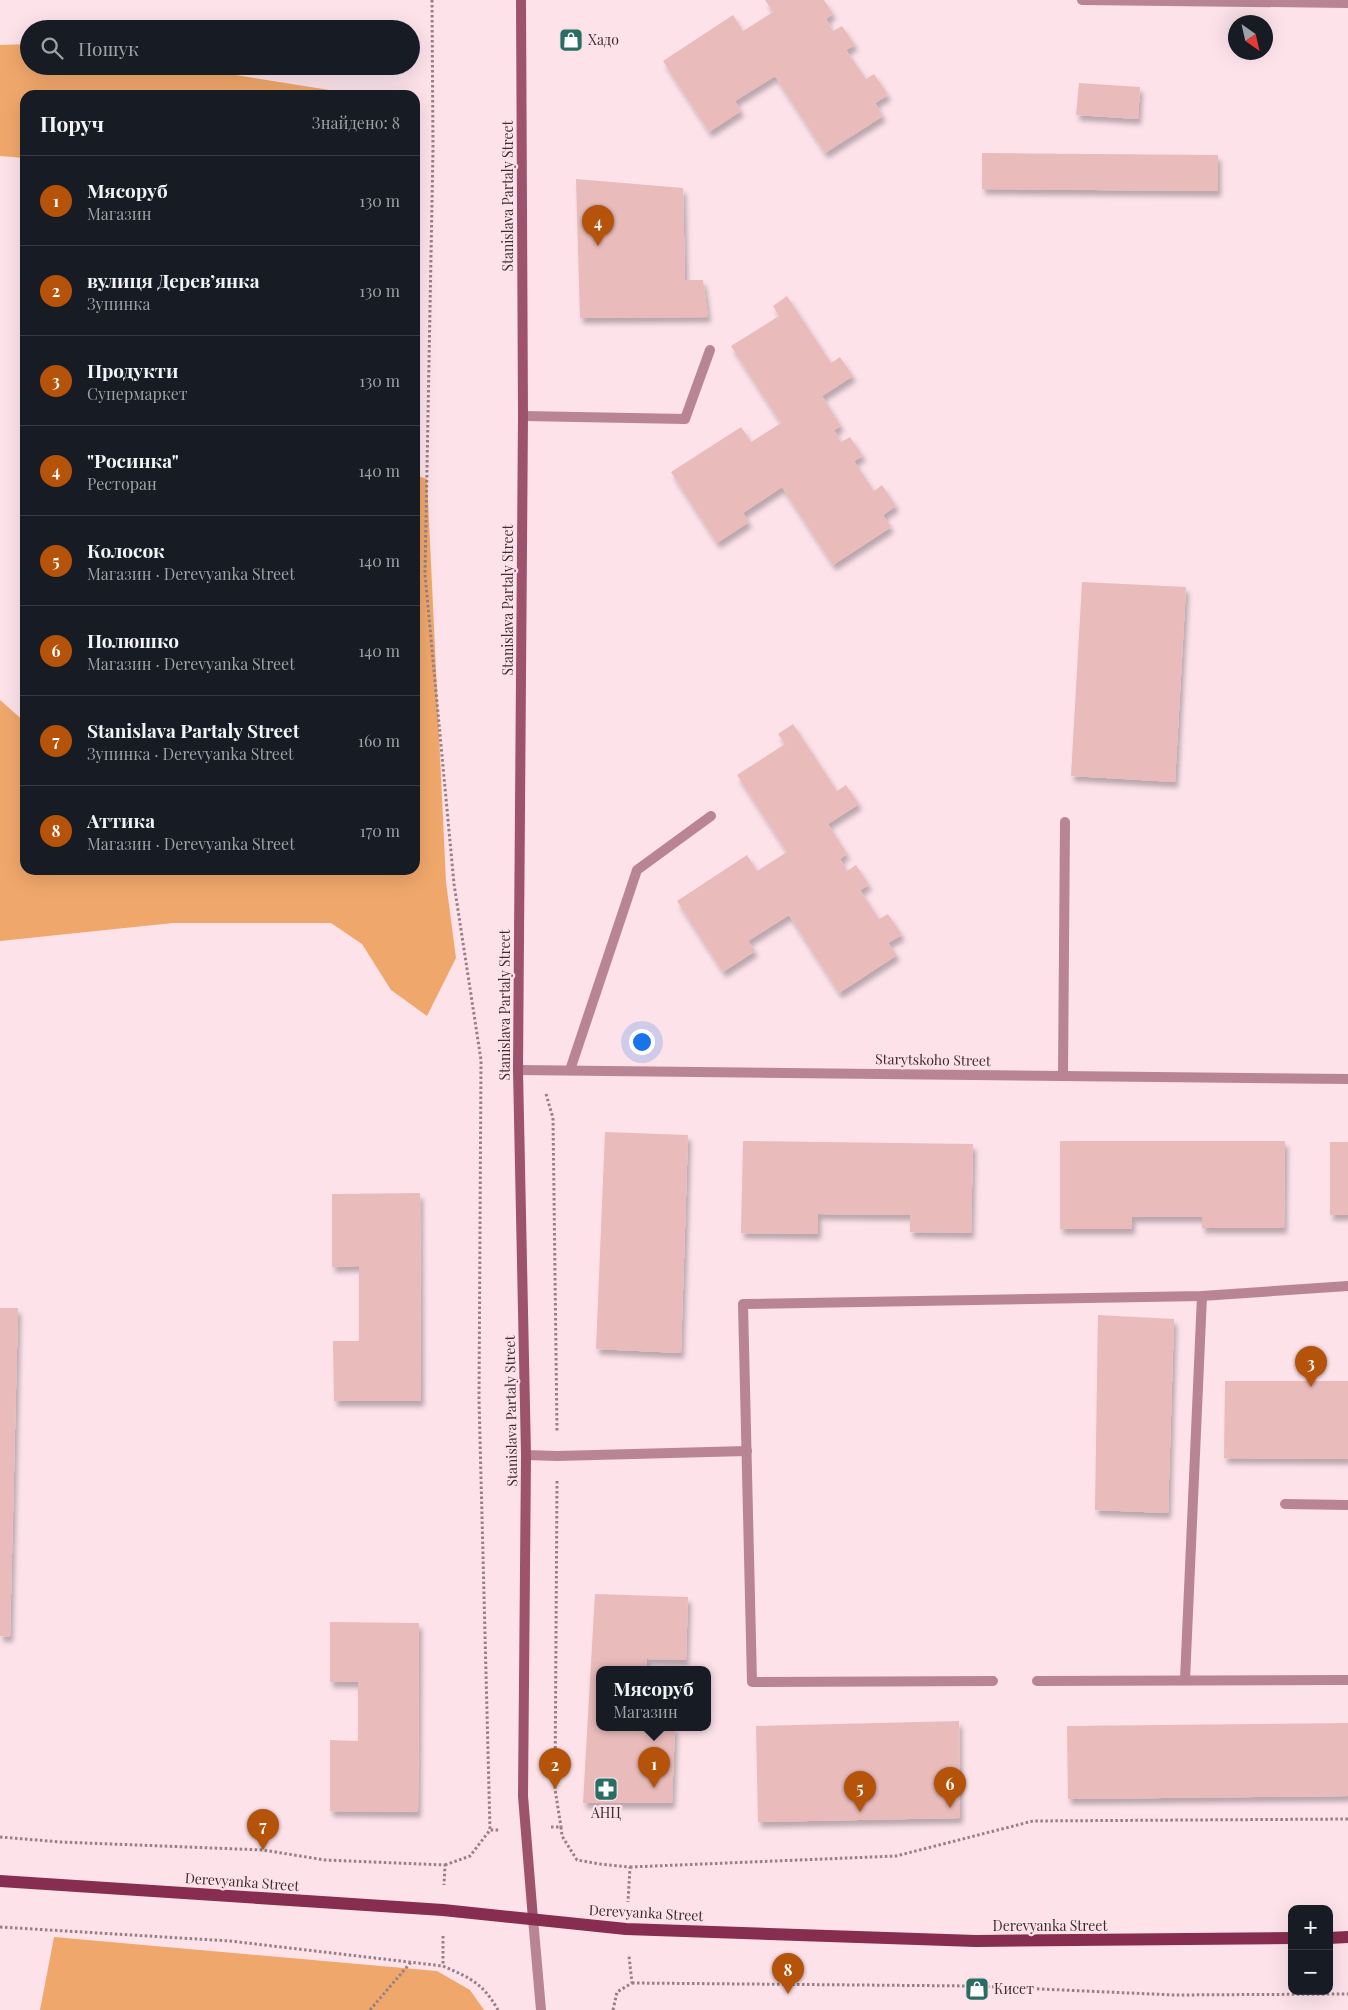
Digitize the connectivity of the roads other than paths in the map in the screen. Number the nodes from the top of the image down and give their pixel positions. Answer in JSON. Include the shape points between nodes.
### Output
{"nodes":[{"id":1,"x":521,"y":0,"type":"edge"},
{"id":2,"x":1082,"y":0,"type":"edge"},
{"id":3,"x":1348,"y":3,"type":"edge"},
{"id":4,"x":710,"y":350,"type":"dead end"},
{"id":5,"x":523,"y":416,"type":"junction"},
{"id":6,"x":711,"y":816,"type":"dead end"},
{"id":7,"x":1065,"y":822,"type":"dead end"},
{"id":8,"x":518,"y":1070,"type":"junction"},
{"id":9,"x":570,"y":1070,"type":"junction"},
{"id":10,"x":1063,"y":1076,"type":"junction"},
{"id":11,"x":1348,"y":1079,"type":"edge"},
{"id":12,"x":1348,"y":1286,"type":"edge"},
{"id":13,"x":1202,"y":1296,"type":"junction"},
{"id":14,"x":747,"y":1452,"type":"junction"},
{"id":15,"x":526,"y":1455,"type":"junction"},
{"id":16,"x":1285,"y":1504,"type":"dead end"},
{"id":17,"x":1348,"y":1505,"type":"edge"},
{"id":18,"x":1186,"y":1680,"type":"junction"},
{"id":19,"x":1348,"y":1680,"type":"edge"},
{"id":20,"x":993,"y":1681,"type":"dead end"},
{"id":21,"x":1037,"y":1681,"type":"dead end"},
{"id":22,"x":0,"y":1881,"type":"edge"},
{"id":23,"x":533,"y":1919,"type":"junction"},
{"id":24,"x":1348,"y":1937,"type":"edge"},
{"id":25,"x":1288,"y":1938,"type":"edge"},
{"id":26,"x":1333,"y":1938,"type":"edge"},
{"id":27,"x":541,"y":2010,"type":"edge"}],
"edges":[{"from":1,"to":5,"type":"street","name":"Stanislava Partaly Street"},
{"from":2,"to":3,"type":"street"},
{"from":4,"to":5,"type":"street","via":[[685,419]]},
{"from":5,"to":8,"type":"street","name":"Stanislava Partaly Street"},
{"from":6,"to":9,"type":"street","via":[[637,870]]},
{"from":7,"to":10,"type":"street"},
{"from":8,"to":9,"type":"street","name":"Starytskoho Street"},
{"from":8,"to":15,"type":"street","name":"Stanislava Partaly Street"},
{"from":9,"to":10,"type":"street","name":"Starytskoho Street"},
{"from":10,"to":11,"type":"street","name":"Starytskoho Street"},
{"from":12,"to":13,"type":"street"},
{"from":13,"to":14,"type":"street","via":[[743,1304]]},
{"from":13,"to":18,"type":"street"},
{"from":14,"to":15,"type":"street"},
{"from":14,"to":20,"type":"street","via":[[752,1682]]},
{"from":15,"to":23,"type":"street","name":"Stanislava Partaly Street","via":[[523,1796]]},
{"from":16,"to":17,"type":"street"},
{"from":18,"to":19,"type":"street"},
{"from":18,"to":21,"type":"street"},
{"from":22,"to":23,"type":"main road","name":"Derevyanka Street","via":[[443,1910]]},
{"from":23,"to":25,"type":"main road","name":"Derevyanka Street","via":[[626,1929],[976,1941]]},
{"from":23,"to":27,"type":"street","name":"Stanislava Partaly Street"},
{"from":24,"to":26,"type":"main road"}]}
